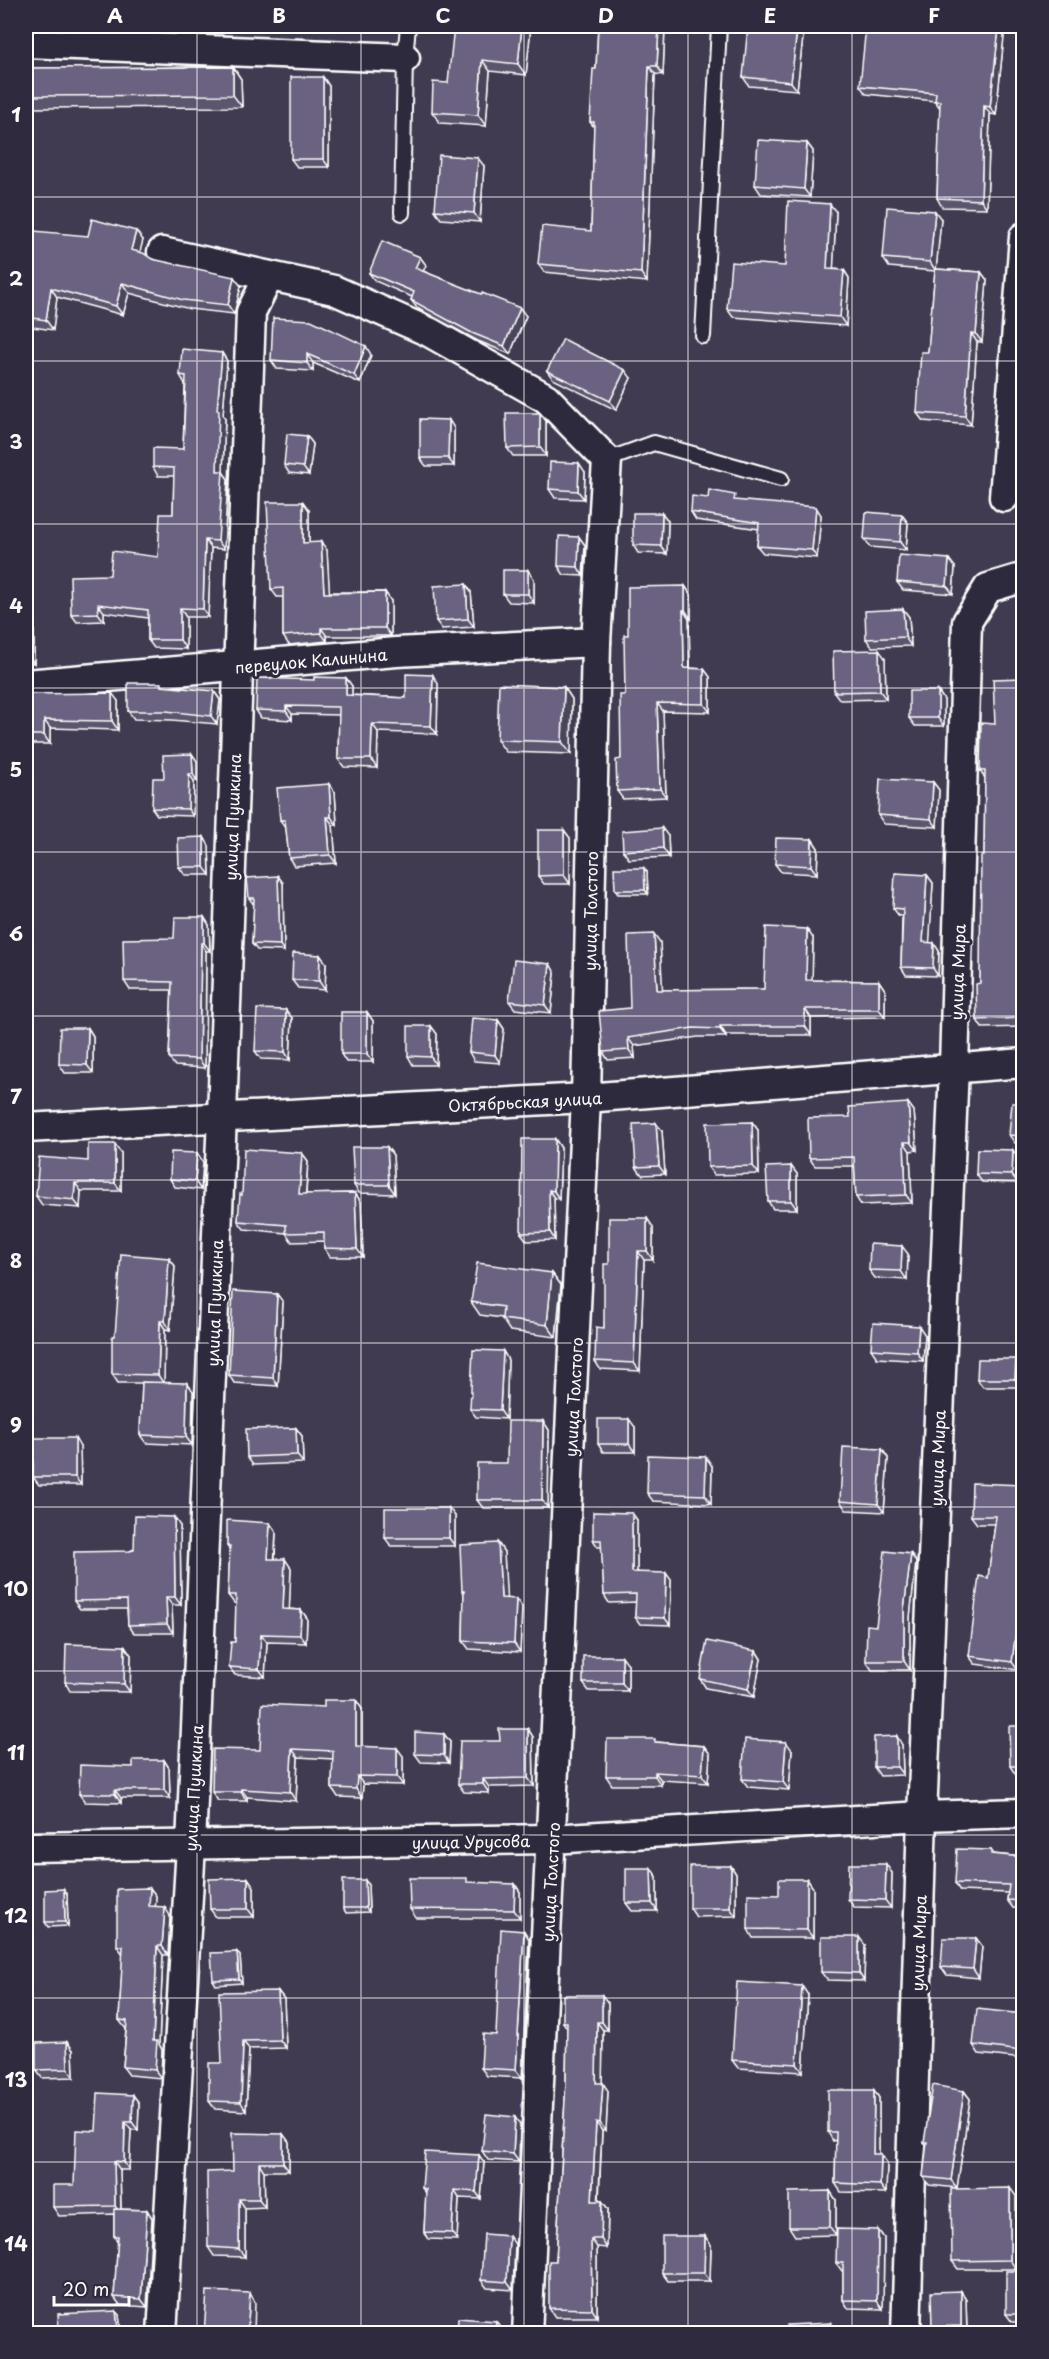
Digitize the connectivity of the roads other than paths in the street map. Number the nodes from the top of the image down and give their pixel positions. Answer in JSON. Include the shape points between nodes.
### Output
{"nodes":[{"id":1,"x":408,"y":26,"type":"edge"},
{"id":2,"x":719,"y":26,"type":"edge"},
{"id":3,"x":26,"y":43,"type":"edge"},
{"id":4,"x":405,"y":58,"type":"junction"},
{"id":5,"x":402,"y":213,"type":"dead end"},
{"id":6,"x":1023,"y":237,"type":"edge"},
{"id":7,"x":162,"y":252,"type":"dead end"},
{"id":8,"x":269,"y":276,"type":"junction"},
{"id":9,"x":703,"y":336,"type":"dead end"},
{"id":10,"x":607,"y":460,"type":"junction"},
{"id":11,"x":781,"y":478,"type":"dead end"},
{"id":12,"x":1004,"y":496,"type":"dead end"},
{"id":13,"x":1023,"y":580,"type":"edge"},
{"id":14,"x":596,"y":642,"type":"junction"},
{"id":15,"x":237,"y":667,"type":"junction"},
{"id":16,"x":26,"y":684,"type":"edge"},
{"id":17,"x":1023,"y":1063,"type":"edge"},
{"id":18,"x":954,"y":1067,"type":"junction"},
{"id":19,"x":586,"y":1098,"type":"junction"},
{"id":20,"x":222,"y":1116,"type":"junction"},
{"id":21,"x":26,"y":1128,"type":"edge"},
{"id":22,"x":1023,"y":1813,"type":"edge"},
{"id":23,"x":922,"y":1816,"type":"junction"},
{"id":24,"x":552,"y":1839,"type":"junction"},
{"id":25,"x":191,"y":1846,"type":"junction"},
{"id":26,"x":26,"y":1847,"type":"edge"},
{"id":27,"x":162,"y":2334,"type":"edge"},
{"id":28,"x":527,"y":2334,"type":"edge"},
{"id":29,"x":906,"y":2334,"type":"edge"}],
"edges":[{"from":1,"to":4,"type":"lane"},
{"from":2,"to":9,"type":"lane"},
{"from":3,"to":4,"type":"street"},
{"from":4,"to":5,"type":"lane"},
{"from":6,"to":12,"type":"street"},
{"from":7,"to":8,"type":"street"},
{"from":8,"to":10,"type":"street","via":[[334,290],[429,332],[546,398]]},
{"from":8,"to":15,"type":"street","name":"улица Пушкина","via":[[251,312]]},
{"from":10,"to":11,"type":"lane","via":[[654,443]]},
{"from":10,"to":14,"type":"street","name":"улица Толстого"},
{"from":13,"to":18,"type":"street","name":"улица Мира","via":[[988,588],[967,622]]},
{"from":14,"to":15,"type":"street","name":"переулок Калинина","via":[[396,652]]},
{"from":14,"to":19,"type":"street","name":"улица Толстого"},
{"from":15,"to":16,"type":"street","name":"переулок Калинина"},
{"from":15,"to":20,"type":"street","name":"улица Пушкина"},
{"from":17,"to":18,"type":"street","name":"Октябрьская улица"},
{"from":18,"to":19,"type":"street","name":"Октябрьская улица"},
{"from":18,"to":23,"type":"street","name":"улица Мира"},
{"from":19,"to":20,"type":"street","name":"Октябрьская улица"},
{"from":19,"to":24,"type":"street","name":"улица Толстого"},
{"from":20,"to":21,"type":"street","name":"Октябрьская улица"},
{"from":20,"to":25,"type":"street","name":"улица Пушкина"},
{"from":22,"to":23,"type":"street","name":"улица Урусова"},
{"from":23,"to":24,"type":"street","name":"улица Урусова"},
{"from":23,"to":29,"type":"street","name":"улица Мира"},
{"from":24,"to":25,"type":"street","name":"улица Урусова"},
{"from":24,"to":28,"type":"street","name":"улица Толстого"},
{"from":25,"to":26,"type":"street","name":"улица Урусова"},
{"from":25,"to":27,"type":"street","name":"улица Пушкина"}]}
